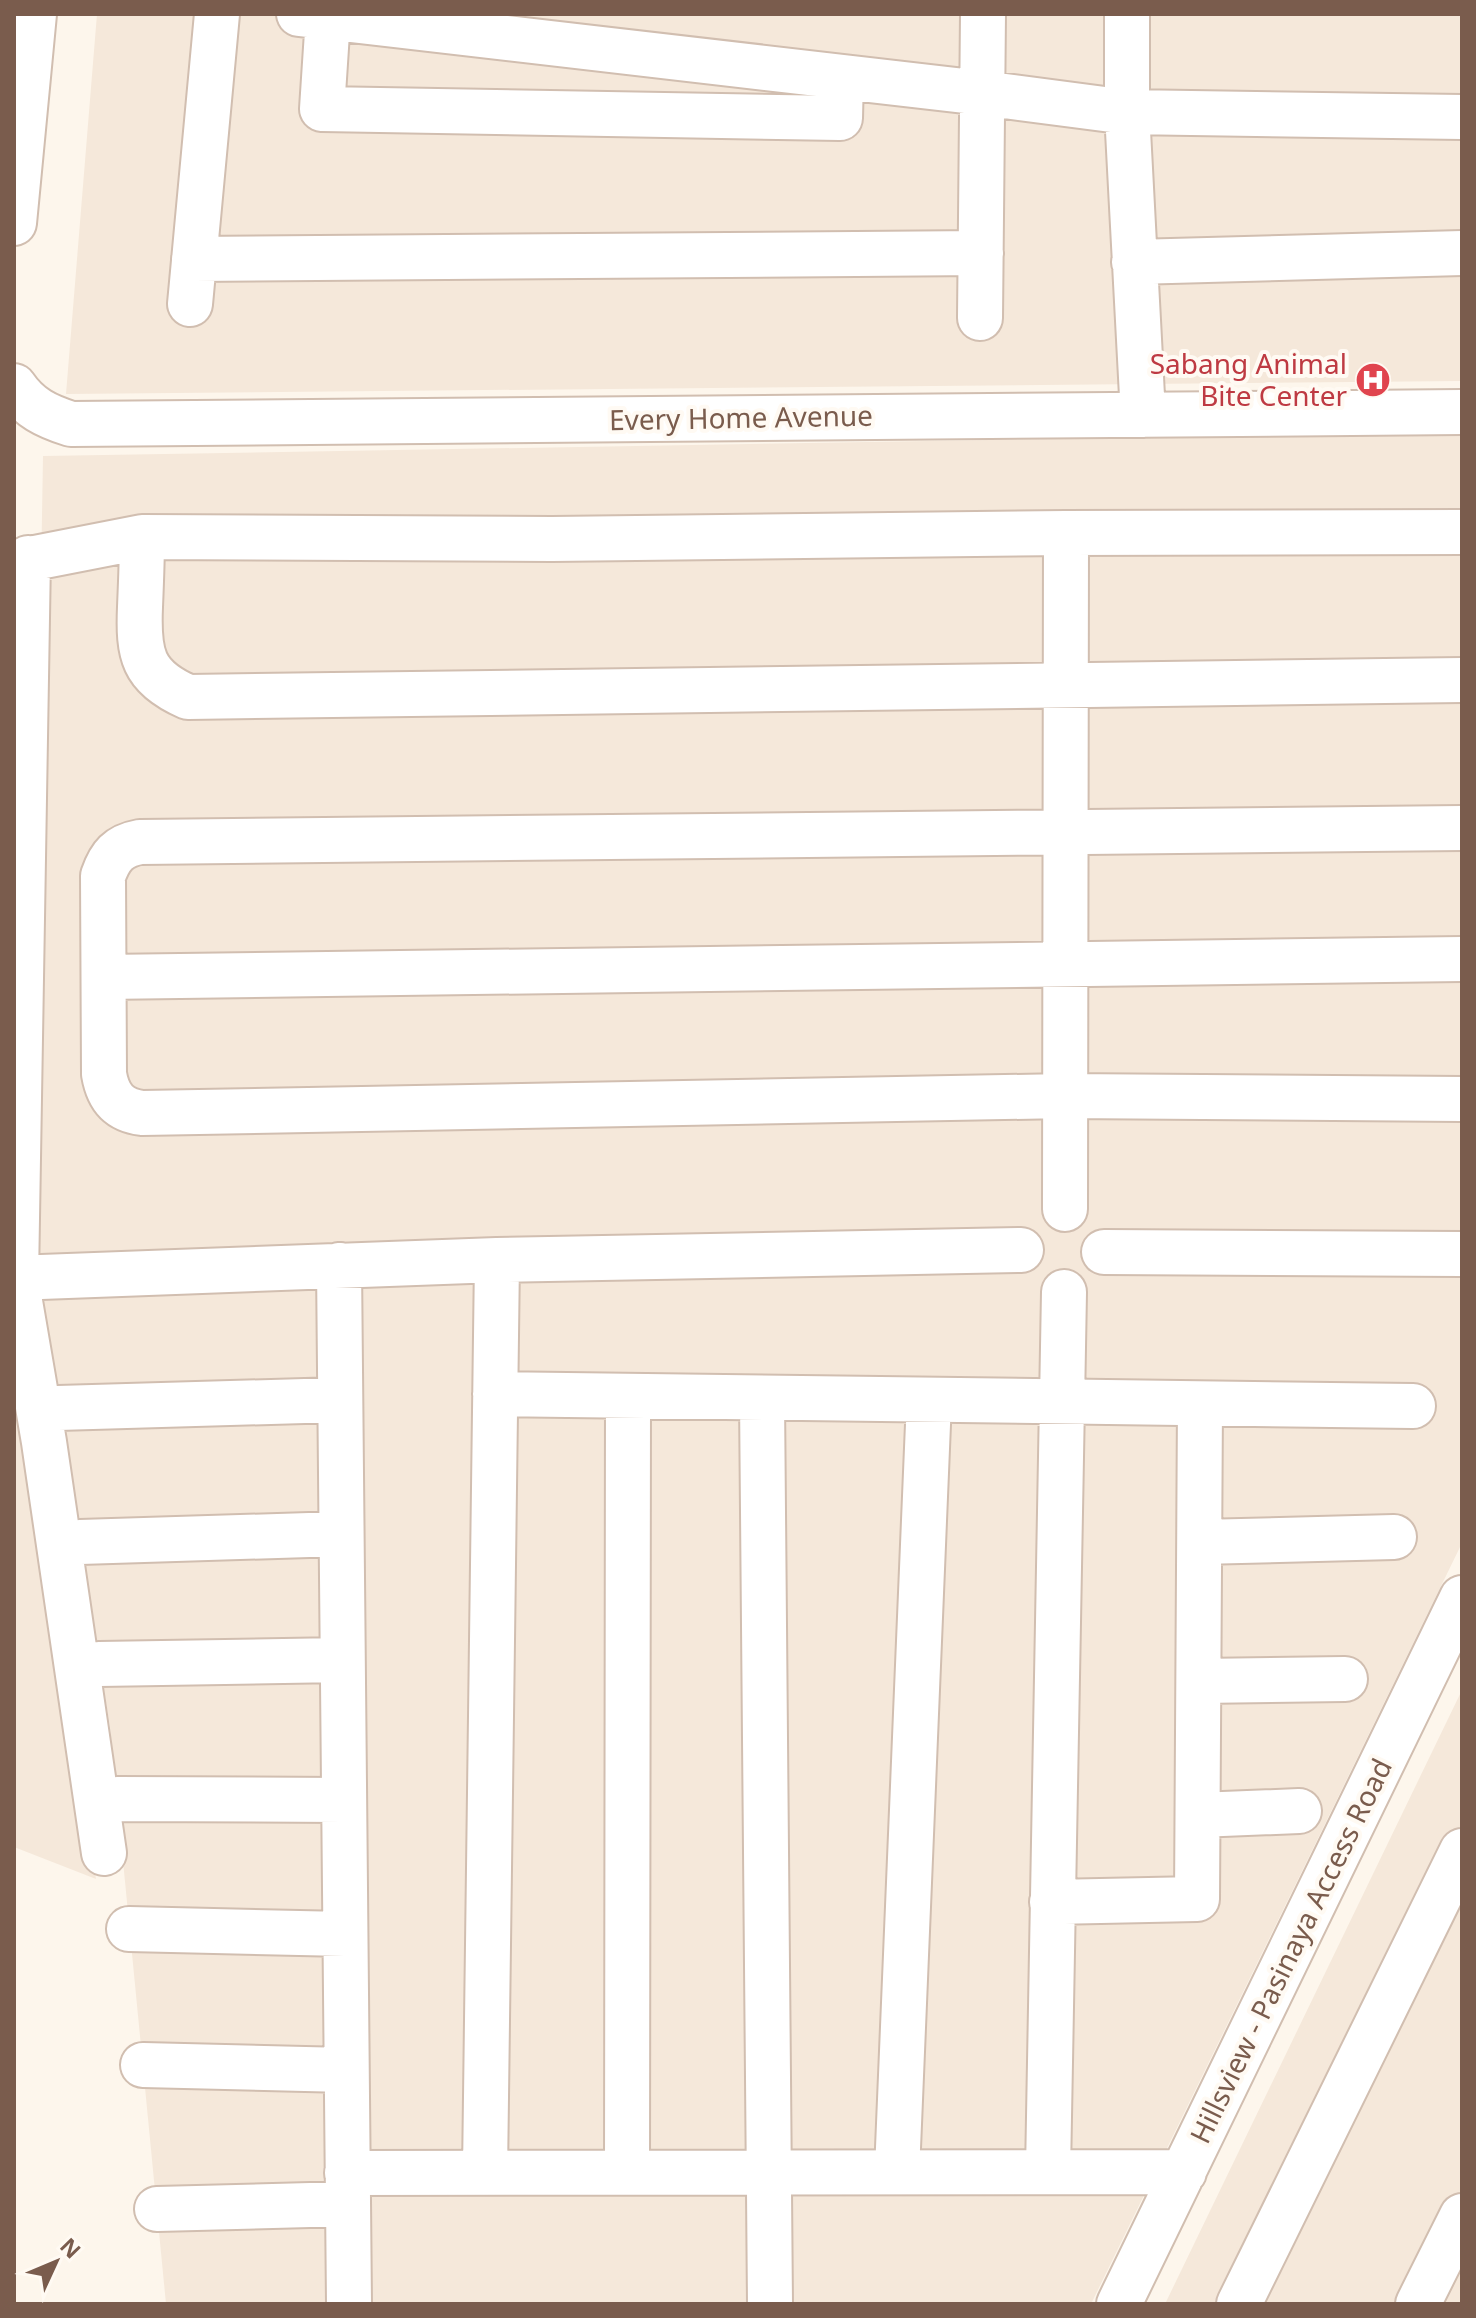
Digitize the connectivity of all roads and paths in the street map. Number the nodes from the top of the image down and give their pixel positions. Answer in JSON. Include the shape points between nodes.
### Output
{"nodes":[{"id":1,"x":34,"y":14,"type":"edge"},
{"id":2,"x":217,"y":14,"type":"edge"},
{"id":3,"x":983,"y":14,"type":"edge"},
{"id":4,"x":1127,"y":14,"type":"edge"},
{"id":5,"x":314,"y":16,"type":"edge"},
{"id":6,"x":841,"y":77,"type":"junction"},
{"id":7,"x":982,"y":93,"type":"junction"},
{"id":8,"x":1127,"y":112,"type":"junction"},
{"id":9,"x":1462,"y":117,"type":"edge"},
{"id":10,"x":14,"y":223,"type":"edge"},
{"id":11,"x":981,"y":253,"type":"junction"},
{"id":12,"x":1462,"y":253,"type":"edge"},
{"id":13,"x":194,"y":259,"type":"junction"},
{"id":14,"x":1134,"y":262,"type":"junction"},
{"id":15,"x":190,"y":304,"type":"dead end"},
{"id":16,"x":980,"y":318,"type":"dead end"},
{"id":17,"x":20,"y":394,"type":"edge"},
{"id":18,"x":1462,"y":412,"type":"edge"},
{"id":19,"x":1143,"y":415,"type":"junction"},
{"id":20,"x":1462,"y":532,"type":"edge"},
{"id":21,"x":1066,"y":533,"type":"junction"},
{"id":22,"x":142,"y":537,"type":"junction"},
{"id":23,"x":21,"y":560,"type":"edge"},
{"id":24,"x":1462,"y":680,"type":"edge"},
{"id":25,"x":1066,"y":686,"type":"junction"},
{"id":26,"x":1462,"y":828,"type":"edge"},
{"id":27,"x":1066,"y":832,"type":"junction"},
{"id":28,"x":1462,"y":959,"type":"edge"},
{"id":29,"x":1065,"y":965,"type":"junction"},
{"id":30,"x":104,"y":977,"type":"junction"},
{"id":31,"x":1065,"y":1096,"type":"junction"},
{"id":32,"x":1462,"y":1099,"type":"edge"},
{"id":33,"x":1065,"y":1209,"type":"junction"},
{"id":34,"x":1021,"y":1250,"type":"junction"},
{"id":35,"x":1104,"y":1252,"type":"junction"},
{"id":36,"x":1462,"y":1254,"type":"edge"},
{"id":37,"x":497,"y":1260,"type":"junction"},
{"id":38,"x":339,"y":1265,"type":"junction"},
{"id":39,"x":15,"y":1278,"type":"edge"},
{"id":40,"x":1064,"y":1292,"type":"junction"},
{"id":41,"x":495,"y":1394,"type":"junction"},
{"id":42,"x":628,"y":1396,"type":"junction"},
{"id":43,"x":762,"y":1398,"type":"junction"},
{"id":44,"x":339,"y":1400,"type":"junction"},
{"id":45,"x":929,"y":1400,"type":"junction"},
{"id":46,"x":1062,"y":1402,"type":"junction"},
{"id":47,"x":1200,"y":1404,"type":"junction"},
{"id":48,"x":1413,"y":1406,"type":"dead end"},
{"id":49,"x":58,"y":1408,"type":"dead end"},
{"id":50,"x":341,"y":1534,"type":"junction"},
{"id":51,"x":1394,"y":1537,"type":"dead end"},
{"id":52,"x":80,"y":1542,"type":"dead end"},
{"id":53,"x":1200,"y":1542,"type":"junction"},
{"id":54,"x":1462,"y":1598,"type":"edge"},
{"id":55,"x":342,"y":1660,"type":"junction"},
{"id":56,"x":99,"y":1664,"type":"dead end"},
{"id":57,"x":1345,"y":1679,"type":"dead end"},
{"id":58,"x":1199,"y":1681,"type":"junction"},
{"id":59,"x":117,"y":1799,"type":"dead end"},
{"id":60,"x":343,"y":1800,"type":"junction"},
{"id":61,"x":1299,"y":1811,"type":"dead end"},
{"id":62,"x":1198,"y":1815,"type":"junction"},
{"id":63,"x":1462,"y":1851,"type":"edge"},
{"id":64,"x":104,"y":1853,"type":"dead end"},
{"id":65,"x":1052,"y":1902,"type":"junction"},
{"id":66,"x":129,"y":1929,"type":"dead end"},
{"id":67,"x":345,"y":1934,"type":"junction"},
{"id":68,"x":143,"y":2065,"type":"dead end"},
{"id":69,"x":346,"y":2070,"type":"junction"},
{"id":70,"x":627,"y":2172,"type":"junction"},
{"id":71,"x":897,"y":2172,"type":"junction"},
{"id":72,"x":1048,"y":2172,"type":"junction"},
{"id":73,"x":1184,"y":2172,"type":"junction"},
{"id":74,"x":485,"y":2173,"type":"junction"},
{"id":75,"x":768,"y":2173,"type":"junction"},
{"id":76,"x":347,"y":2189,"type":"junction"},
{"id":77,"x":157,"y":2209,"type":"dead end"},
{"id":78,"x":1462,"y":2216,"type":"edge"},
{"id":79,"x":1438,"y":2289,"type":"edge"},
{"id":80,"x":349,"y":2304,"type":"edge"},
{"id":81,"x":770,"y":2304,"type":"edge"},
{"id":82,"x":1119,"y":2304,"type":"edge"},
{"id":83,"x":1239,"y":2304,"type":"edge"}],
"edges":[{"from":1,"to":10,"type":"street"},
{"from":2,"to":13,"type":"street"},
{"from":3,"to":7,"type":"street"},
{"from":4,"to":8,"type":"street"},
{"from":5,"to":6,"type":"street"},
{"from":5,"to":6,"type":"street","via":[[322,109],[840,118]]},
{"from":6,"to":7,"type":"street"},
{"from":7,"to":8,"type":"street"},
{"from":7,"to":11,"type":"street"},
{"from":8,"to":9,"type":"street"},
{"from":8,"to":14,"type":"street"},
{"from":11,"to":13,"type":"street"},
{"from":11,"to":16,"type":"street"},
{"from":12,"to":14,"type":"street"},
{"from":13,"to":15,"type":"street"},
{"from":14,"to":19,"type":"street"},
{"from":17,"to":19,"type":"street","name":"Every Home Avenue","via":[[46,416],[71,424]]},
{"from":18,"to":19,"type":"street","name":"Every Home Avenue"},
{"from":20,"to":21,"type":"street"},
{"from":21,"to":22,"type":"street"},
{"from":21,"to":25,"type":"street"},
{"from":22,"to":23,"type":"street"},
{"from":22,"to":25,"type":"street","via":[[141,655],[151,673],[188,697]]},
{"from":23,"to":39,"type":"street"},
{"from":24,"to":25,"type":"street"},
{"from":25,"to":27,"type":"street"},
{"from":26,"to":27,"type":"street"},
{"from":27,"to":29,"type":"street"},
{"from":27,"to":30,"type":"street","via":[[140,842],[115,852],[103,876]]},
{"from":28,"to":29,"type":"street"},
{"from":29,"to":30,"type":"street"},
{"from":29,"to":31,"type":"street"},
{"from":30,"to":31,"type":"street","via":[[106,1089],[127,1111]]},
{"from":31,"to":32,"type":"street"},
{"from":31,"to":33,"type":"street"},
{"from":33,"to":34,"type":"street","via":[[1034,1220]]},
{"from":33,"to":35,"type":"street","via":[[1089,1218],[1103,1239]]},
{"from":34,"to":37,"type":"street"},
{"from":34,"to":40,"type":"street","via":[[1033,1280]]},
{"from":35,"to":36,"type":"street"},
{"from":35,"to":40,"type":"street","via":[[1102,1265],[1087,1285]]},
{"from":37,"to":38,"type":"street"},
{"from":37,"to":41,"type":"street"},
{"from":38,"to":39,"type":"street"},
{"from":38,"to":44,"type":"street"},
{"from":39,"to":64,"type":"street"},
{"from":40,"to":46,"type":"street"},
{"from":41,"to":42,"type":"street"},
{"from":41,"to":74,"type":"street"},
{"from":42,"to":43,"type":"street"},
{"from":42,"to":70,"type":"street"},
{"from":43,"to":45,"type":"street"},
{"from":43,"to":75,"type":"street"},
{"from":44,"to":49,"type":"street"},
{"from":44,"to":50,"type":"street"},
{"from":45,"to":46,"type":"street"},
{"from":45,"to":71,"type":"street"},
{"from":46,"to":47,"type":"street"},
{"from":46,"to":65,"type":"street"},
{"from":47,"to":48,"type":"street"},
{"from":47,"to":53,"type":"street"},
{"from":50,"to":52,"type":"street"},
{"from":50,"to":55,"type":"street"},
{"from":51,"to":53,"type":"street"},
{"from":53,"to":58,"type":"street"},
{"from":54,"to":73,"type":"street","name":"Hillsview - Pasinaya Access Road"},
{"from":55,"to":56,"type":"street"},
{"from":55,"to":60,"type":"street"},
{"from":57,"to":58,"type":"street"},
{"from":58,"to":62,"type":"street"},
{"from":59,"to":60,"type":"street"},
{"from":60,"to":67,"type":"street"},
{"from":61,"to":62,"type":"street"},
{"from":62,"to":65,"type":"street","via":[[1197,1899]]},
{"from":63,"to":83,"type":"street"},
{"from":65,"to":72,"type":"street"},
{"from":66,"to":67,"type":"street"},
{"from":67,"to":69,"type":"street"},
{"from":68,"to":69,"type":"street"},
{"from":69,"to":76,"type":"street"},
{"from":70,"to":74,"type":"street"},
{"from":70,"to":75,"type":"street"},
{"from":71,"to":72,"type":"street"},
{"from":71,"to":75,"type":"street"},
{"from":72,"to":73,"type":"street"},
{"from":73,"to":82,"type":"street","name":"Hillsview - Pasinaya Access Road"},
{"from":74,"to":76,"type":"street"},
{"from":75,"to":81,"type":"street"},
{"from":76,"to":77,"type":"street"},
{"from":76,"to":80,"type":"street"},
{"from":78,"to":79,"type":"street"}]}
